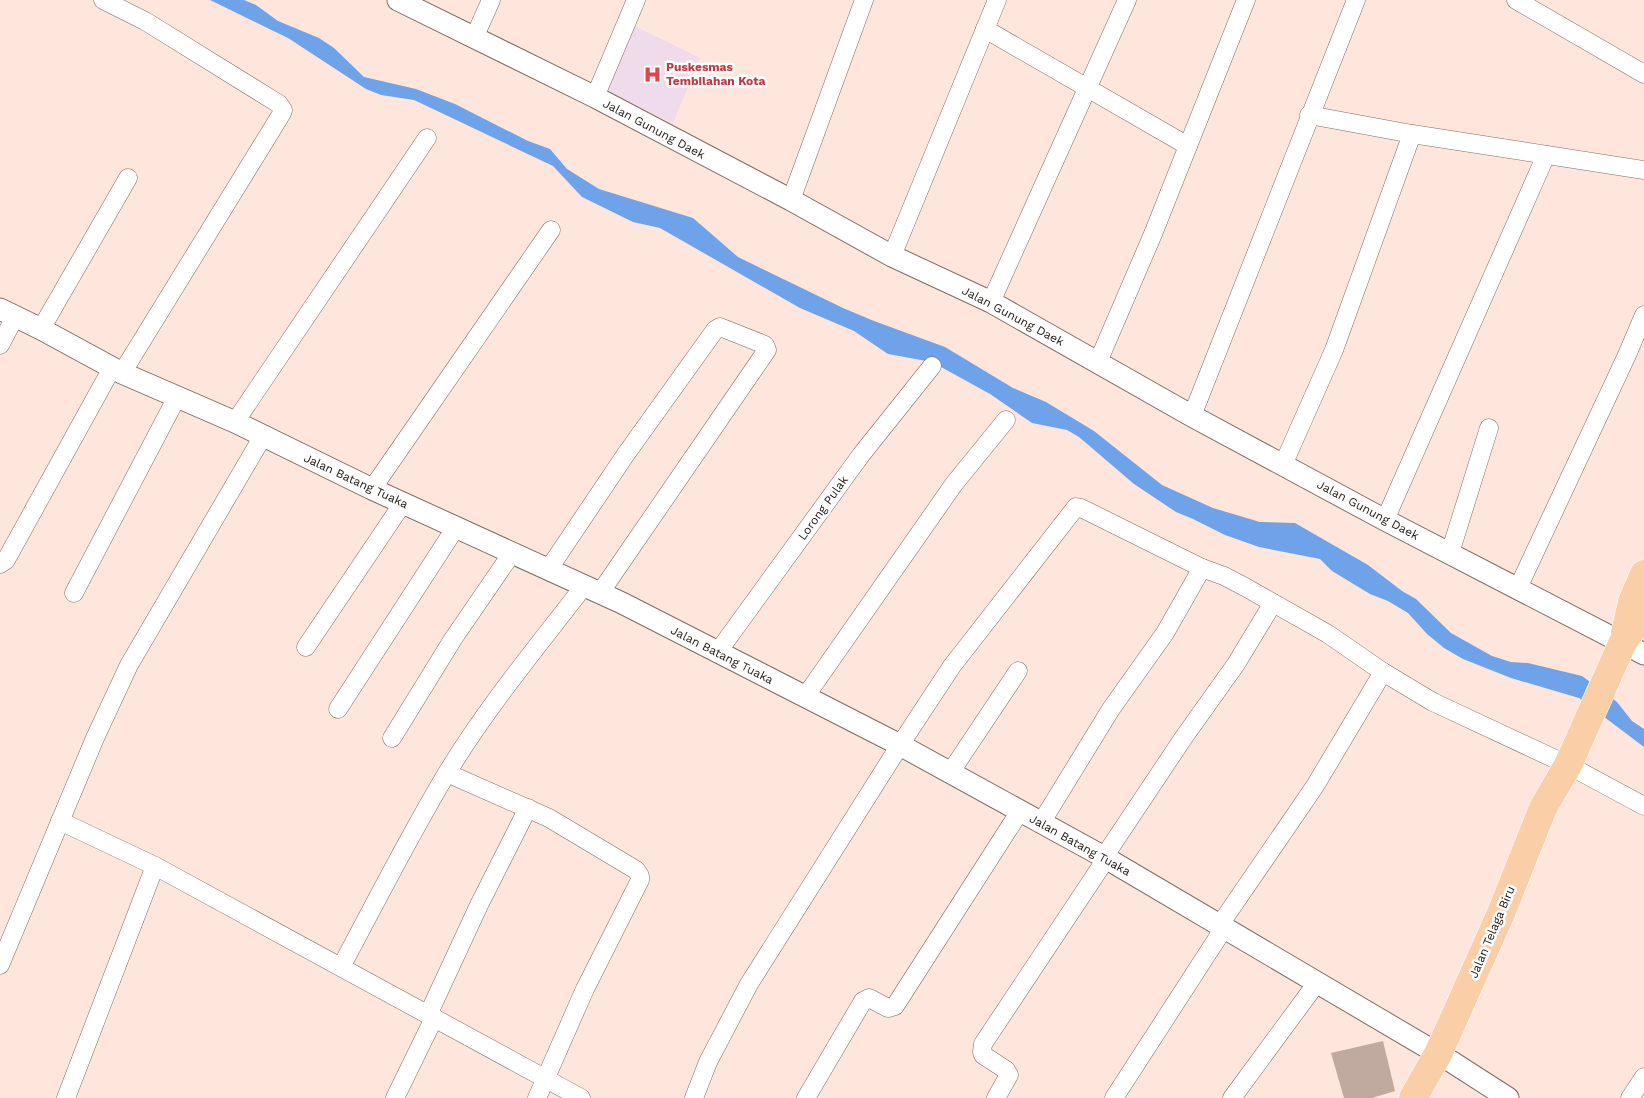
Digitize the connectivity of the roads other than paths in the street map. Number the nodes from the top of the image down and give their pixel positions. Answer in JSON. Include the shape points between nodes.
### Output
{"nodes":[{"id":1,"x":103,"y":0,"type":"edge"},
{"id":2,"x":398,"y":0,"type":"edge"},
{"id":3,"x":490,"y":0,"type":"edge"},
{"id":4,"x":636,"y":0,"type":"edge"},
{"id":5,"x":864,"y":0,"type":"edge"},
{"id":6,"x":997,"y":0,"type":"edge"},
{"id":7,"x":1126,"y":0,"type":"edge"},
{"id":8,"x":1246,"y":0,"type":"edge"},
{"id":9,"x":1356,"y":0,"type":"edge"},
{"id":10,"x":1516,"y":0,"type":"edge"},
{"id":11,"x":985,"y":29,"type":"junction"},
{"id":12,"x":474,"y":38,"type":"junction"},
{"id":13,"x":1644,"y":74,"type":"edge"},
{"id":14,"x":1087,"y":88,"type":"junction"},
{"id":15,"x":595,"y":97,"type":"junction"},
{"id":16,"x":1310,"y":115,"type":"junction"},
{"id":17,"x":1412,"y":134,"type":"junction"},
{"id":18,"x":427,"y":138,"type":"dead end"},
{"id":19,"x":1188,"y":146,"type":"junction"},
{"id":20,"x":1546,"y":155,"type":"junction"},
{"id":21,"x":1644,"y":170,"type":"edge"},
{"id":22,"x":128,"y":178,"type":"dead end"},
{"id":23,"x":791,"y":200,"type":"junction"},
{"id":24,"x":550,"y":230,"type":"dead end"},
{"id":25,"x":892,"y":256,"type":"junction"},
{"id":26,"x":991,"y":302,"type":"junction"},
{"id":27,"x":8,"y":313,"type":"edge"},
{"id":28,"x":1644,"y":315,"type":"edge"},
{"id":29,"x":41,"y":329,"type":"junction"},
{"id":30,"x":0,"y":345,"type":"edge"},
{"id":31,"x":1098,"y":362,"type":"junction"},
{"id":32,"x":932,"y":366,"type":"dead end"},
{"id":33,"x":117,"y":370,"type":"junction"},
{"id":34,"x":177,"y":397,"type":"junction"},
{"id":35,"x":1192,"y":416,"type":"junction"},
{"id":36,"x":1006,"y":420,"type":"dead end"},
{"id":37,"x":235,"y":422,"type":"junction"},
{"id":38,"x":1489,"y":428,"type":"dead end"},
{"id":39,"x":263,"y":436,"type":"junction"},
{"id":40,"x":1283,"y":465,"type":"junction"},
{"id":41,"x":372,"y":489,"type":"junction"},
{"id":42,"x":403,"y":503,"type":"junction"},
{"id":43,"x":1385,"y":520,"type":"junction"},
{"id":44,"x":456,"y":527,"type":"junction"},
{"id":45,"x":512,"y":553,"type":"junction"},
{"id":46,"x":1450,"y":553,"type":"junction"},
{"id":47,"x":0,"y":564,"type":"edge"},
{"id":48,"x":1202,"y":568,"type":"junction"},
{"id":49,"x":548,"y":570,"type":"junction"},
{"id":50,"x":1644,"y":574,"type":"edge"},
{"id":51,"x":1518,"y":588,"type":"junction"},
{"id":52,"x":592,"y":590,"type":"junction"},
{"id":53,"x":74,"y":593,"type":"dead end"},
{"id":54,"x":1273,"y":603,"type":"junction"},
{"id":55,"x":1640,"y":609,"type":"edge"},
{"id":56,"x":306,"y":647,"type":"dead end"},
{"id":57,"x":1634,"y":648,"type":"edge"},
{"id":58,"x":717,"y":653,"type":"junction"},
{"id":59,"x":1018,"y":671,"type":"dead end"},
{"id":60,"x":1384,"y":672,"type":"junction"},
{"id":61,"x":805,"y":697,"type":"junction"},
{"id":62,"x":338,"y":709,"type":"dead end"},
{"id":63,"x":392,"y":738,"type":"dead end"},
{"id":64,"x":900,"y":745,"type":"junction"},
{"id":65,"x":1574,"y":753,"type":"junction"},
{"id":66,"x":447,"y":773,"type":"junction"},
{"id":67,"x":950,"y":773,"type":"junction"},
{"id":68,"x":1644,"y":806,"type":"edge"},
{"id":69,"x":528,"y":808,"type":"junction"},
{"id":70,"x":1020,"y":811,"type":"junction"},
{"id":71,"x":60,"y":821,"type":"junction"},
{"id":72,"x":1041,"y":823,"type":"junction"},
{"id":73,"x":1105,"y":858,"type":"junction"},
{"id":74,"x":155,"y":866,"type":"junction"},
{"id":75,"x":1222,"y":927,"type":"junction"},
{"id":76,"x":0,"y":965,"type":"edge"},
{"id":77,"x":341,"y":967,"type":"junction"},
{"id":78,"x":1316,"y":984,"type":"junction"},
{"id":79,"x":431,"y":1016,"type":"junction"},
{"id":80,"x":1445,"y":1059,"type":"junction"},
{"id":81,"x":1644,"y":1077,"type":"edge"},
{"id":82,"x":546,"y":1079,"type":"junction"},
{"id":83,"x":70,"y":1096,"type":"edge"},
{"id":84,"x":395,"y":1098,"type":"edge"},
{"id":85,"x":537,"y":1098,"type":"edge"},
{"id":86,"x":581,"y":1098,"type":"edge"},
{"id":87,"x":694,"y":1098,"type":"edge"},
{"id":88,"x":806,"y":1098,"type":"edge"},
{"id":89,"x":996,"y":1098,"type":"edge"},
{"id":90,"x":1114,"y":1098,"type":"edge"},
{"id":91,"x":1232,"y":1098,"type":"edge"},
{"id":92,"x":1413,"y":1098,"type":"edge"},
{"id":93,"x":1431,"y":1098,"type":"edge"},
{"id":94,"x":1508,"y":1098,"type":"edge"},
{"id":95,"x":1630,"y":1098,"type":"edge"}],
"edges":[{"from":1,"to":33,"type":"street","via":[[145,21],[279,104],[283,110]]},
{"from":2,"to":12,"type":"street","name":"Jalan Gunung Daek"},
{"from":3,"to":12,"type":"street"},
{"from":4,"to":15,"type":"street"},
{"from":5,"to":23,"type":"street"},
{"from":6,"to":11,"type":"street"},
{"from":7,"to":14,"type":"street"},
{"from":8,"to":19,"type":"street"},
{"from":9,"to":16,"type":"street"},
{"from":10,"to":13,"type":"street"},
{"from":11,"to":14,"type":"street"},
{"from":11,"to":25,"type":"street"},
{"from":12,"to":15,"type":"street","name":"Jalan Gunung Daek"},
{"from":14,"to":19,"type":"street"},
{"from":14,"to":26,"type":"street"},
{"from":15,"to":23,"type":"street","name":"Jalan Gunung Daek"},
{"from":16,"to":17,"type":"street"},
{"from":16,"to":35,"type":"street"},
{"from":17,"to":20,"type":"street"},
{"from":17,"to":40,"type":"street","via":[[1334,350]]},
{"from":18,"to":37,"type":"street"},
{"from":19,"to":31,"type":"street"},
{"from":20,"to":21,"type":"street"},
{"from":20,"to":43,"type":"street"},
{"from":22,"to":29,"type":"street"},
{"from":23,"to":25,"type":"street","name":"Jalan Gunung Daek"},
{"from":24,"to":41,"type":"street"},
{"from":25,"to":26,"type":"street","name":"Jalan Gunung Daek"},
{"from":26,"to":31,"type":"street","name":"Jalan Gunung Daek"},
{"from":27,"to":29,"type":"street","name":"Jalan Batang Tuaka"},
{"from":27,"to":30,"type":"street"},
{"from":28,"to":51,"type":"street"},
{"from":29,"to":33,"type":"street","name":"Jalan Batang Tuaka"},
{"from":31,"to":35,"type":"street","name":"Jalan Gunung Daek"},
{"from":32,"to":58,"type":"street","name":"Lorong Pulak","via":[[861,456]]},
{"from":33,"to":34,"type":"street","name":"Jalan Batang Tuaka"},
{"from":33,"to":47,"type":"street","via":[[6,560]]},
{"from":34,"to":37,"type":"street","name":"Jalan Batang Tuaka"},
{"from":34,"to":53,"type":"street"},
{"from":35,"to":40,"type":"street","name":"Jalan Gunung Daek"},
{"from":36,"to":61,"type":"street","via":[[954,484]]},
{"from":37,"to":39,"type":"street","name":"Jalan Batang Tuaka"},
{"from":38,"to":46,"type":"street"},
{"from":39,"to":41,"type":"street","name":"Jalan Batang Tuaka"},
{"from":39,"to":71,"type":"street","via":[[129,665]]},
{"from":40,"to":43,"type":"street","name":"Jalan Gunung Daek"},
{"from":41,"to":42,"type":"street","name":"Jalan Batang Tuaka"},
{"from":42,"to":44,"type":"street","name":"Jalan Batang Tuaka"},
{"from":42,"to":56,"type":"street"},
{"from":43,"to":46,"type":"street","name":"Jalan Gunung Daek"},
{"from":44,"to":45,"type":"street","name":"Jalan Batang Tuaka"},
{"from":44,"to":62,"type":"street"},
{"from":45,"to":49,"type":"street","name":"Jalan Batang Tuaka"},
{"from":45,"to":63,"type":"street","via":[[453,639]]},
{"from":46,"to":51,"type":"street","name":"Jalan Gunung Daek"},
{"from":48,"to":54,"type":"street","via":[[1224,576]]},
{"from":48,"to":64,"type":"street","via":[[1076,507],[952,666]]},
{"from":48,"to":72,"type":"street","via":[[1165,633],[1111,709]]},
{"from":49,"to":52,"type":"street","name":"Jalan Batang Tuaka"},
{"from":49,"to":52,"type":"street","via":[[715,330],[720,327],[765,346],[767,350]]},
{"from":50,"to":55,"type":"highway","name":"Jalan Telaga Biru"},
{"from":51,"to":57,"type":"street","name":"Jalan Gunung Daek"},
{"from":52,"to":58,"type":"street","name":"Jalan Batang Tuaka"},
{"from":52,"to":66,"type":"street","via":[[496,699]]},
{"from":54,"to":60,"type":"street","via":[[1328,634]]},
{"from":54,"to":73,"type":"street","via":[[1236,664]]},
{"from":55,"to":57,"type":"highway","name":"Jalan Telaga Biru"},
{"from":57,"to":65,"type":"highway","name":"Jalan Telaga Biru","via":[[1608,676]]},
{"from":58,"to":61,"type":"street","name":"Jalan Batang Tuaka"},
{"from":59,"to":67,"type":"street"},
{"from":60,"to":65,"type":"street","via":[[1433,702]]},
{"from":60,"to":75,"type":"street"},
{"from":61,"to":64,"type":"street","name":"Jalan Batang Tuaka"},
{"from":64,"to":67,"type":"street","name":"Jalan Batang Tuaka"},
{"from":64,"to":87,"type":"street","via":[[749,984],[708,1062]]},
{"from":65,"to":68,"type":"street"},
{"from":65,"to":80,"type":"highway","name":"Jalan Telaga Biru","via":[[1551,813],[1502,911]]},
{"from":66,"to":69,"type":"street"},
{"from":66,"to":77,"type":"street"},
{"from":67,"to":70,"type":"street","name":"Jalan Batang Tuaka"},
{"from":69,"to":79,"type":"street","via":[[479,905]]},
{"from":69,"to":82,"type":"street","via":[[636,870],[640,876]]},
{"from":70,"to":72,"type":"street","name":"Jalan Batang Tuaka"},
{"from":70,"to":88,"type":"street","via":[[895,1006],[888,1008],[870,998],[863,1001]]},
{"from":71,"to":74,"type":"street"},
{"from":71,"to":76,"type":"street"},
{"from":72,"to":73,"type":"street","name":"Jalan Batang Tuaka"},
{"from":73,"to":75,"type":"street","name":"Jalan Batang Tuaka"},
{"from":73,"to":89,"type":"street","via":[[983,1044],[983,1055],[1006,1070],[1008,1075]]},
{"from":74,"to":77,"type":"street"},
{"from":74,"to":83,"type":"street"},
{"from":75,"to":78,"type":"street","name":"Jalan Batang Tuaka"},
{"from":75,"to":90,"type":"street"},
{"from":77,"to":79,"type":"street"},
{"from":78,"to":80,"type":"street","name":"Jalan Batang Tuaka"},
{"from":78,"to":91,"type":"street"},
{"from":79,"to":82,"type":"street"},
{"from":79,"to":84,"type":"street"},
{"from":80,"to":92,"type":"highway","name":"Jalan Telaga Biru"},
{"from":80,"to":93,"type":"highway","name":"Jalan Telaga Biru"},
{"from":80,"to":94,"type":"street","name":"Jalan Batang Tuaka"},
{"from":81,"to":95,"type":"street"},
{"from":82,"to":85,"type":"street"},
{"from":82,"to":86,"type":"street"}]}
